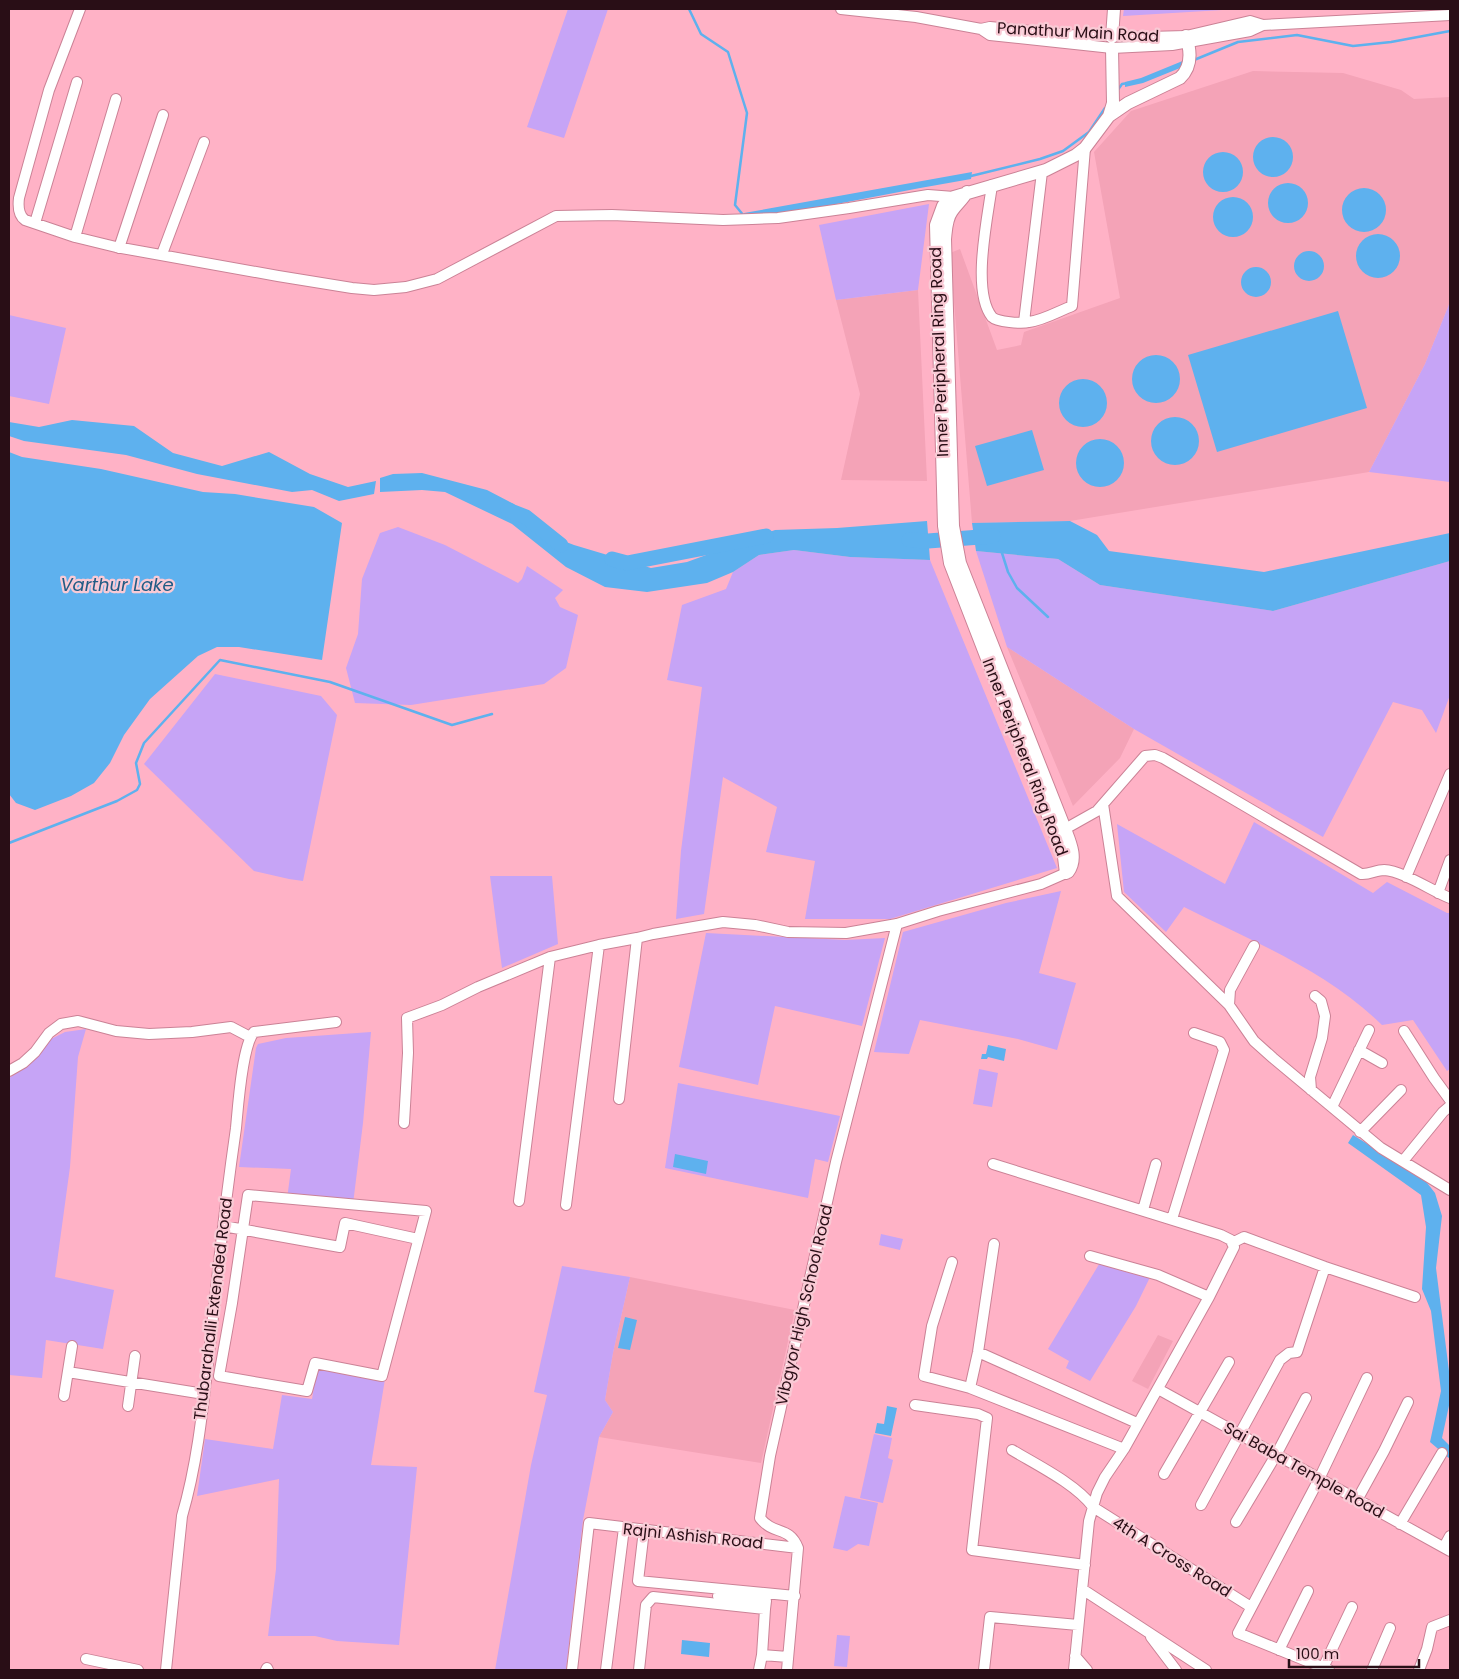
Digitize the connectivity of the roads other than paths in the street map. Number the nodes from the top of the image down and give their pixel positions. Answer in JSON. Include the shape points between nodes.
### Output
{"nodes":[{"id":1,"x":80,"y":9,"type":"edge"},
{"id":2,"x":841,"y":9,"type":"edge"},
{"id":3,"x":1114,"y":9,"type":"edge"},
{"id":4,"x":1450,"y":15,"type":"edge"},
{"id":5,"x":1112,"y":42,"type":"junction"},
{"id":6,"x":1188,"y":49,"type":"junction"},
{"id":7,"x":77,"y":82,"type":"dead end"},
{"id":8,"x":116,"y":98,"type":"dead end"},
{"id":9,"x":163,"y":115,"type":"dead end"},
{"id":10,"x":1109,"y":116,"type":"junction"},
{"id":11,"x":204,"y":142,"type":"dead end"},
{"id":12,"x":1085,"y":148,"type":"junction"},
{"id":13,"x":1042,"y":172,"type":"junction"},
{"id":14,"x":992,"y":185,"type":"junction"},
{"id":15,"x":968,"y":192,"type":"junction"},
{"id":16,"x":954,"y":197,"type":"junction"},
{"id":17,"x":35,"y":223,"type":"junction"},
{"id":18,"x":76,"y":237,"type":"junction"},
{"id":19,"x":119,"y":248,"type":"junction"},
{"id":20,"x":162,"y":254,"type":"junction"},
{"id":21,"x":1024,"y":322,"type":"junction"},
{"id":22,"x":948,"y":526,"type":"junction"},
{"id":23,"x":955,"y":563,"type":"junction"},
{"id":24,"x":1450,"y":774,"type":"edge"},
{"id":25,"x":1100,"y":807,"type":"junction"},
{"id":26,"x":1065,"y":829,"type":"junction"},
{"id":27,"x":1069,"y":855,"type":"junction"},
{"id":28,"x":1450,"y":860,"type":"edge"},
{"id":29,"x":1066,"y":873,"type":"joint"},
{"id":30,"x":1406,"y":877,"type":"junction"},
{"id":31,"x":1438,"y":893,"type":"junction"},
{"id":32,"x":1450,"y":898,"type":"edge"},
{"id":33,"x":898,"y":924,"type":"junction"},
{"id":34,"x":637,"y":938,"type":"junction"},
{"id":35,"x":600,"y":945,"type":"junction"},
{"id":36,"x":1254,"y":946,"type":"dead end"},
{"id":37,"x":550,"y":957,"type":"junction"},
{"id":38,"x":1315,"y":996,"type":"dead end"},
{"id":39,"x":1229,"y":1005,"type":"junction"},
{"id":40,"x":336,"y":1022,"type":"dead end"},
{"id":41,"x":1369,"y":1030,"type":"dead end"},
{"id":42,"x":1404,"y":1031,"type":"dead end"},
{"id":43,"x":1194,"y":1033,"type":"dead end"},
{"id":44,"x":250,"y":1037,"type":"junction"},
{"id":45,"x":1359,"y":1050,"type":"junction"},
{"id":46,"x":1382,"y":1063,"type":"dead end"},
{"id":47,"x":9,"y":1071,"type":"edge"},
{"id":48,"x":1312,"y":1090,"type":"junction"},
{"id":49,"x":1401,"y":1090,"type":"dead end"},
{"id":50,"x":619,"y":1099,"type":"dead end"},
{"id":51,"x":1450,"y":1100,"type":"edge"},
{"id":52,"x":1450,"y":1106,"type":"edge"},
{"id":53,"x":1332,"y":1107,"type":"junction"},
{"id":54,"x":404,"y":1123,"type":"dead end"},
{"id":55,"x":1360,"y":1132,"type":"junction"},
{"id":56,"x":1403,"y":1161,"type":"junction"},
{"id":57,"x":993,"y":1164,"type":"dead end"},
{"id":58,"x":1156,"y":1164,"type":"dead end"},
{"id":59,"x":1450,"y":1190,"type":"edge"},
{"id":60,"x":519,"y":1201,"type":"dead end"},
{"id":61,"x":566,"y":1205,"type":"dead end"},
{"id":62,"x":1143,"y":1210,"type":"junction"},
{"id":63,"x":1172,"y":1220,"type":"junction"},
{"id":64,"x":223,"y":1226,"type":"junction"},
{"id":65,"x":243,"y":1230,"type":"junction"},
{"id":66,"x":418,"y":1239,"type":"junction"},
{"id":67,"x":1232,"y":1243,"type":"junction"},
{"id":68,"x":994,"y":1244,"type":"dead end"},
{"id":69,"x":1090,"y":1256,"type":"dead end"},
{"id":70,"x":952,"y":1262,"type":"dead end"},
{"id":71,"x":1325,"y":1267,"type":"junction"},
{"id":72,"x":1209,"y":1297,"type":"junction"},
{"id":73,"x":1415,"y":1297,"type":"dead end"},
{"id":74,"x":214,"y":1303,"type":"junction"},
{"id":75,"x":232,"y":1305,"type":"junction"},
{"id":76,"x":72,"y":1346,"type":"dead end"},
{"id":77,"x":978,"y":1352,"type":"junction"},
{"id":78,"x":135,"y":1356,"type":"dead end"},
{"id":79,"x":1229,"y":1362,"type":"dead end"},
{"id":80,"x":68,"y":1372,"type":"junction"},
{"id":81,"x":1367,"y":1378,"type":"dead end"},
{"id":82,"x":132,"y":1382,"type":"junction"},
{"id":83,"x":970,"y":1388,"type":"junction"},
{"id":84,"x":1158,"y":1388,"type":"junction"},
{"id":85,"x":204,"y":1394,"type":"junction"},
{"id":86,"x":64,"y":1396,"type":"dead end"},
{"id":87,"x":1306,"y":1398,"type":"dead end"},
{"id":88,"x":1408,"y":1402,"type":"dead end"},
{"id":89,"x":915,"y":1405,"type":"dead end"},
{"id":90,"x":128,"y":1406,"type":"dead end"},
{"id":91,"x":1199,"y":1412,"type":"junction"},
{"id":92,"x":1137,"y":1423,"type":"junction"},
{"id":93,"x":1239,"y":1434,"type":"junction"},
{"id":94,"x":1124,"y":1449,"type":"junction"},
{"id":95,"x":1012,"y":1450,"type":"dead end"},
{"id":96,"x":1442,"y":1452,"type":"dead end"},
{"id":97,"x":1276,"y":1454,"type":"junction"},
{"id":98,"x":1164,"y":1474,"type":"dead end"},
{"id":99,"x":1319,"y":1478,"type":"junction"},
{"id":100,"x":1357,"y":1500,"type":"junction"},
{"id":101,"x":1201,"y":1505,"type":"dead end"},
{"id":102,"x":1094,"y":1507,"type":"junction"},
{"id":103,"x":1236,"y":1522,"type":"dead end"},
{"id":104,"x":1400,"y":1524,"type":"junction"},
{"id":105,"x":644,"y":1530,"type":"junction"},
{"id":106,"x":607,"y":1531,"type":"dead end"},
{"id":107,"x":624,"y":1531,"type":"junction"},
{"id":108,"x":1450,"y":1536,"type":"edge"},
{"id":109,"x":798,"y":1548,"type":"junction"},
{"id":110,"x":1447,"y":1549,"type":"edge"},
{"id":111,"x":1084,"y":1565,"type":"junction"},
{"id":112,"x":1082,"y":1589,"type":"junction"},
{"id":113,"x":1308,"y":1591,"type":"dead end"},
{"id":114,"x":718,"y":1596,"type":"dead end"},
{"id":115,"x":795,"y":1596,"type":"junction"},
{"id":116,"x":1252,"y":1607,"type":"junction"},
{"id":117,"x":1352,"y":1607,"type":"dead end"},
{"id":118,"x":766,"y":1609,"type":"junction"},
{"id":119,"x":1450,"y":1620,"type":"edge"},
{"id":120,"x":1078,"y":1625,"type":"junction"},
{"id":121,"x":1390,"y":1628,"type":"dead end"},
{"id":122,"x":1146,"y":1631,"type":"junction"},
{"id":123,"x":1279,"y":1650,"type":"junction"},
{"id":124,"x":762,"y":1656,"type":"junction"},
{"id":125,"x":1075,"y":1656,"type":"junction"},
{"id":126,"x":788,"y":1657,"type":"junction"},
{"id":127,"x":86,"y":1659,"type":"dead end"},
{"id":128,"x":1326,"y":1669,"type":"edge"},
{"id":129,"x":138,"y":1670,"type":"edge"},
{"id":130,"x":166,"y":1670,"type":"edge"},
{"id":131,"x":572,"y":1670,"type":"edge"},
{"id":132,"x":606,"y":1670,"type":"edge"},
{"id":133,"x":640,"y":1670,"type":"edge"},
{"id":134,"x":759,"y":1670,"type":"edge"},
{"id":135,"x":786,"y":1670,"type":"edge"},
{"id":136,"x":984,"y":1670,"type":"edge"},
{"id":137,"x":1074,"y":1670,"type":"edge"},
{"id":138,"x":1086,"y":1670,"type":"edge"},
{"id":139,"x":1176,"y":1670,"type":"edge"},
{"id":140,"x":1206,"y":1670,"type":"edge"},
{"id":141,"x":1372,"y":1670,"type":"edge"},
{"id":142,"x":1419,"y":1670,"type":"edge"}],
"edges":[{"from":1,"to":17,"type":"street","via":[[49,90],[18,204],[21,217]]},
{"from":2,"to":5,"type":"street","name":"Panathur Main Road","via":[[916,17],[981,29],[990,35]]},
{"from":3,"to":5,"type":"main road"},
{"from":4,"to":6,"type":"street","name":"Panathur Main Road","via":[[1263,25]]},
{"from":5,"to":6,"type":"street","name":"Panathur Main Road"},
{"from":5,"to":10,"type":"main road","via":[[1113,97]]},
{"from":6,"to":10,"type":"main road","via":[[1186,72],[1180,78]]},
{"from":7,"to":17,"type":"street"},
{"from":8,"to":18,"type":"street"},
{"from":9,"to":19,"type":"street"},
{"from":10,"to":12,"type":"main road"},
{"from":11,"to":20,"type":"street"},
{"from":12,"to":13,"type":"main road"},
{"from":12,"to":21,"type":"street","via":[[1072,306]]},
{"from":13,"to":14,"type":"main road"},
{"from":13,"to":21,"type":"street"},
{"from":14,"to":15,"type":"main road"},
{"from":14,"to":21,"type":"street","via":[[981,278],[983,293],[994,318]]},
{"from":15,"to":16,"type":"main road"},
{"from":15,"to":22,"type":"main road","name":"Inner Peripheral Ring Road","via":[[952,211],[945,239]]},
{"from":16,"to":20,"type":"street","via":[[928,195],[778,218],[723,220],[612,214],[556,216],[437,279],[406,287],[374,290]]},
{"from":16,"to":22,"type":"main road","name":"Inner Peripheral Ring Road","via":[[943,206],[936,232]]},
{"from":17,"to":18,"type":"street"},
{"from":18,"to":19,"type":"street"},
{"from":19,"to":20,"type":"street"},
{"from":22,"to":23,"type":"main road","name":"Inner Peripheral Ring Road"},
{"from":23,"to":26,"type":"main road","name":"Inner Peripheral Ring Road"},
{"from":23,"to":27,"type":"main road","name":"Inner Peripheral Ring Road"},
{"from":24,"to":30,"type":"street"},
{"from":25,"to":26,"type":"street"},
{"from":25,"to":30,"type":"street","via":[[1145,756],[1155,755],[1361,874],[1383,870]]},
{"from":25,"to":39,"type":"street","via":[[1118,896]]},
{"from":26,"to":27,"type":"main road","name":"Inner Peripheral Ring Road"},
{"from":27,"to":29,"type":"main road","name":"Inner Peripheral Ring Road"},
{"from":28,"to":31,"type":"street"},
{"from":29,"to":33,"type":"street","via":[[1041,884]]},
{"from":30,"to":31,"type":"street"},
{"from":31,"to":32,"type":"street"},
{"from":33,"to":34,"type":"street","via":[[846,933],[788,932],[723,922]]},
{"from":33,"to":109,"type":"street","name":"Vibgyor High School Road","via":[[836,1162],[767,1470],[760,1518],[766,1525],[788,1532]]},
{"from":34,"to":35,"type":"street"},
{"from":34,"to":50,"type":"street"},
{"from":35,"to":37,"type":"street"},
{"from":35,"to":61,"type":"street"},
{"from":36,"to":39,"type":"street","via":[[1230,990]]},
{"from":37,"to":54,"type":"street","via":[[407,1018]]},
{"from":37,"to":60,"type":"street"},
{"from":38,"to":48,"type":"street","via":[[1321,1001],[1325,1016],[1310,1078]]},
{"from":39,"to":48,"type":"street","via":[[1254,1041]]},
{"from":40,"to":44,"type":"street","via":[[254,1032]]},
{"from":41,"to":45,"type":"street"},
{"from":42,"to":51,"type":"street"},
{"from":43,"to":63,"type":"street","via":[[1220,1042],[1224,1050]]},
{"from":44,"to":47,"type":"street","via":[[231,1027],[149,1034],[116,1031],[78,1020],[61,1024],[48,1033],[35,1052]]},
{"from":44,"to":64,"type":"street","name":"Thubarahalli Extended Road"},
{"from":45,"to":46,"type":"street"},
{"from":45,"to":53,"type":"street"},
{"from":48,"to":53,"type":"street"},
{"from":49,"to":55,"type":"street"},
{"from":52,"to":56,"type":"street"},
{"from":53,"to":55,"type":"street"},
{"from":55,"to":56,"type":"street"},
{"from":56,"to":59,"type":"street"},
{"from":57,"to":62,"type":"street"},
{"from":58,"to":62,"type":"street"},
{"from":62,"to":63,"type":"street"},
{"from":63,"to":67,"type":"street","via":[[1221,1235]]},
{"from":64,"to":65,"type":"street"},
{"from":64,"to":74,"type":"street","name":"Thubarahalli Extended Road"},
{"from":65,"to":66,"type":"street","via":[[340,1247],[345,1223]]},
{"from":65,"to":66,"type":"street","via":[[248,1195],[426,1210]]},
{"from":65,"to":75,"type":"street"},
{"from":66,"to":75,"type":"street","via":[[382,1376],[315,1364],[307,1392],[218,1376]]},
{"from":67,"to":71,"type":"street","via":[[1244,1237]]},
{"from":67,"to":72,"type":"street","via":[[1234,1246]]},
{"from":68,"to":77,"type":"street"},
{"from":69,"to":72,"type":"street","via":[[1158,1275]]},
{"from":70,"to":83,"type":"street","via":[[932,1326],[924,1376]]},
{"from":71,"to":73,"type":"street"},
{"from":71,"to":93,"type":"street","via":[[1297,1352],[1289,1353],[1280,1360]]},
{"from":72,"to":84,"type":"street"},
{"from":74,"to":75,"type":"street"},
{"from":74,"to":85,"type":"street","name":"Thubarahalli Extended Road"},
{"from":76,"to":80,"type":"street"},
{"from":77,"to":83,"type":"street"},
{"from":77,"to":92,"type":"street"},
{"from":78,"to":82,"type":"street"},
{"from":79,"to":91,"type":"street"},
{"from":80,"to":82,"type":"street"},
{"from":80,"to":86,"type":"street"},
{"from":81,"to":99,"type":"street"},
{"from":82,"to":85,"type":"street"},
{"from":82,"to":90,"type":"street"},
{"from":83,"to":94,"type":"street"},
{"from":84,"to":91,"type":"street","name":"Sai Baba Temple Road"},
{"from":84,"to":92,"type":"street"},
{"from":85,"to":130,"type":"street","name":"Thubarahalli Extended Road","via":[[189,1492],[182,1516]]},
{"from":87,"to":97,"type":"street"},
{"from":88,"to":100,"type":"street"},
{"from":89,"to":111,"type":"street","via":[[987,1418],[972,1550]]},
{"from":91,"to":93,"type":"street","name":"Sai Baba Temple Road"},
{"from":91,"to":98,"type":"street"},
{"from":92,"to":94,"type":"street"},
{"from":93,"to":97,"type":"street","name":"Sai Baba Temple Road"},
{"from":93,"to":101,"type":"street"},
{"from":94,"to":102,"type":"street","via":[[1104,1478]]},
{"from":95,"to":102,"type":"street","name":"4th A Cross Road","via":[[1076,1489]]},
{"from":96,"to":104,"type":"street"},
{"from":97,"to":99,"type":"street","name":"Sai Baba Temple Road"},
{"from":97,"to":103,"type":"street"},
{"from":99,"to":100,"type":"street","name":"Sai Baba Temple Road"},
{"from":99,"to":116,"type":"street"},
{"from":100,"to":104,"type":"street","name":"Sai Baba Temple Road"},
{"from":102,"to":111,"type":"street"},
{"from":102,"to":116,"type":"street","name":"4th A Cross Road"},
{"from":104,"to":110,"type":"street","name":"Sai Baba Temple Road"},
{"from":105,"to":107,"type":"street","name":"Rajni Ashish Road"},
{"from":105,"to":109,"type":"street","name":"Rajni Ashish Road"},
{"from":105,"to":115,"type":"street","via":[[638,1581]]},
{"from":106,"to":107,"type":"street"},
{"from":107,"to":131,"type":"street","name":"Rajni Ashish Road","via":[[589,1524]]},
{"from":107,"to":132,"type":"street"},
{"from":108,"to":110,"type":"street"},
{"from":109,"to":115,"type":"street"},
{"from":111,"to":112,"type":"street"},
{"from":112,"to":120,"type":"street"},
{"from":112,"to":122,"type":"street"},
{"from":113,"to":123,"type":"street"},
{"from":114,"to":118,"type":"street","via":[[766,1601]]},
{"from":115,"to":126,"type":"street"},
{"from":116,"to":123,"type":"street","via":[[1238,1633]]},
{"from":117,"to":128,"type":"street"},
{"from":118,"to":124,"type":"street"},
{"from":118,"to":133,"type":"street","via":[[653,1598],[646,1605]]},
{"from":119,"to":142,"type":"street","via":[[1432,1627]]},
{"from":120,"to":125,"type":"street"},
{"from":120,"to":136,"type":"street","via":[[990,1617]]},
{"from":121,"to":141,"type":"street"},
{"from":122,"to":139,"type":"street"},
{"from":122,"to":140,"type":"street"},
{"from":123,"to":128,"type":"street"},
{"from":124,"to":126,"type":"street"},
{"from":124,"to":134,"type":"street"},
{"from":125,"to":137,"type":"street"},
{"from":125,"to":138,"type":"street"},
{"from":126,"to":135,"type":"street"},
{"from":127,"to":129,"type":"street"}]}
